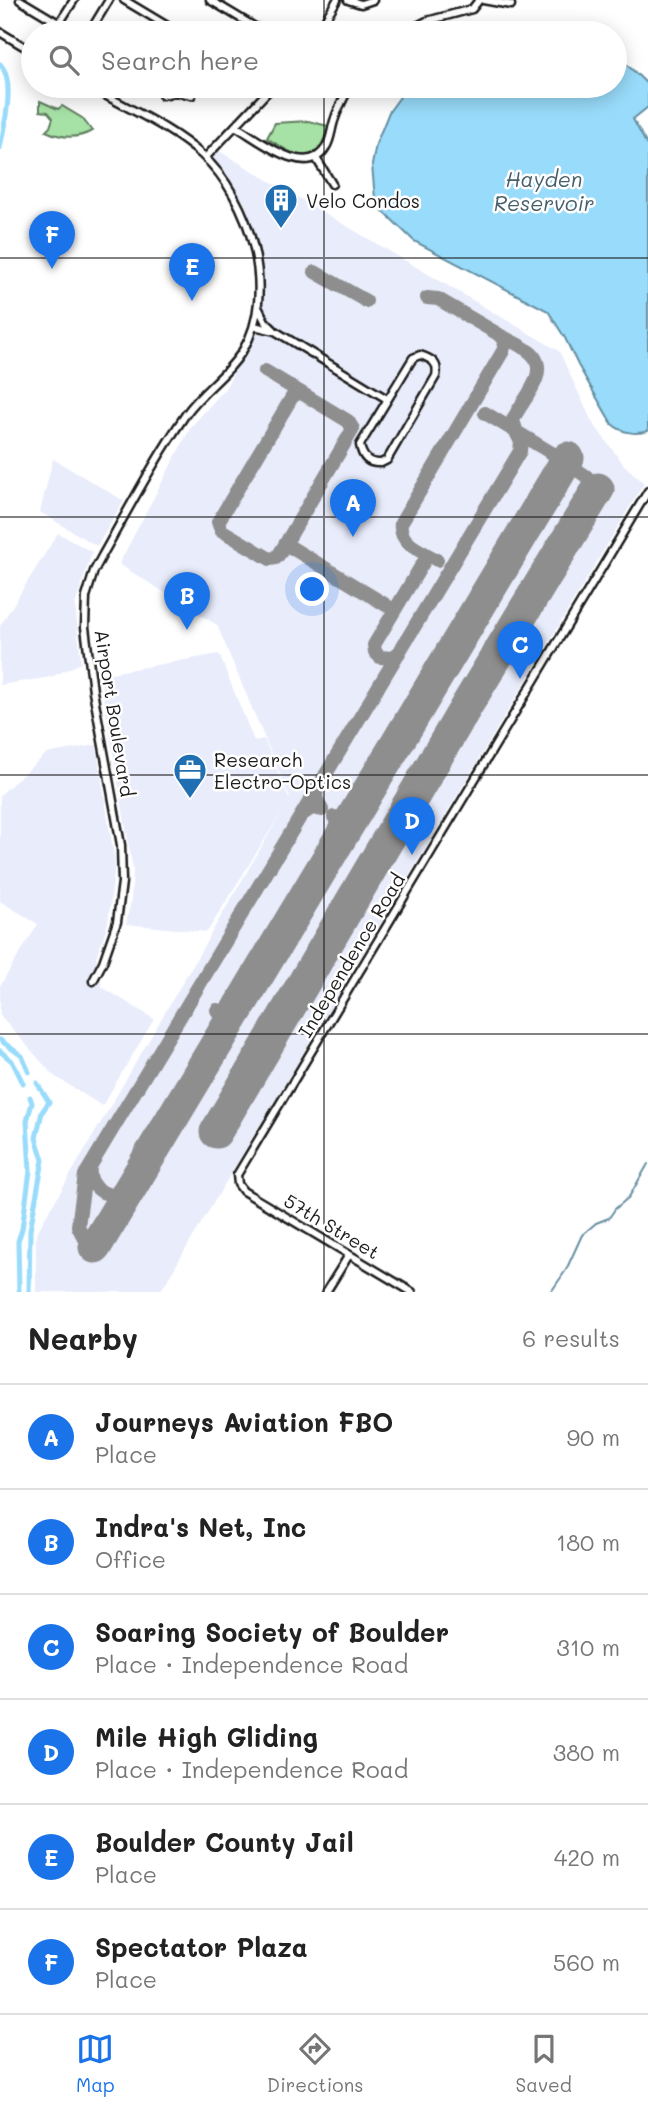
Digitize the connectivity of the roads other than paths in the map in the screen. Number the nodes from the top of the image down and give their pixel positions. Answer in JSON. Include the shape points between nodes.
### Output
{"nodes":[{"id":1,"x":20,"y":0,"type":"edge"},
{"id":2,"x":74,"y":0,"type":"edge"},
{"id":3,"x":109,"y":0,"type":"edge"},
{"id":4,"x":124,"y":0,"type":"edge"},
{"id":5,"x":210,"y":0,"type":"edge"},
{"id":6,"x":337,"y":0,"type":"edge"},
{"id":7,"x":348,"y":0,"type":"edge"},
{"id":8,"x":373,"y":0,"type":"edge"},
{"id":9,"x":481,"y":0,"type":"edge"},
{"id":10,"x":32,"y":3,"type":"edge"},
{"id":11,"x":511,"y":5,"type":"dead end"},
{"id":12,"x":55,"y":21,"type":"edge"},
{"id":13,"x":61,"y":21,"type":"edge"},
{"id":14,"x":96,"y":21,"type":"edge"},
{"id":15,"x":159,"y":21,"type":"edge"},
{"id":16,"x":240,"y":21,"type":"edge"},
{"id":17,"x":324,"y":21,"type":"edge"},
{"id":18,"x":428,"y":21,"type":"edge"},
{"id":19,"x":0,"y":32,"type":"edge"},
{"id":20,"x":21,"y":45,"type":"edge"},
{"id":21,"x":110,"y":98,"type":"edge"},
{"id":22,"x":262,"y":98,"type":"edge"},
{"id":23,"x":344,"y":98,"type":"edge"},
{"id":24,"x":235,"y":126,"type":"junction"},
{"id":25,"x":205,"y":158,"type":"junction"},
{"id":26,"x":316,"y":158,"type":"junction"},
{"id":27,"x":332,"y":184,"type":"dead end"},
{"id":28,"x":258,"y":307,"type":"junction"},
{"id":29,"x":254,"y":326,"type":"junction"},
{"id":30,"x":275,"y":331,"type":"junction"},
{"id":31,"x":387,"y":398,"type":"junction"},
{"id":32,"x":648,"y":491,"type":"edge"},
{"id":33,"x":93,"y":981,"type":"dead end"},
{"id":34,"x":238,"y":1184,"type":"joint"},
{"id":35,"x":349,"y":1255,"type":"junction"},
{"id":36,"x":326,"y":1292,"type":"edge"},
{"id":37,"x":412,"y":1292,"type":"edge"}],
"edges":[{"from":1,"to":10,"type":"street"},
{"from":2,"to":13,"type":"street"},
{"from":3,"to":14,"type":"street"},
{"from":4,"to":15,"type":"street"},
{"from":5,"to":16,"type":"street"},
{"from":6,"to":17,"type":"street"},
{"from":7,"to":8,"type":"street","via":[[361,4]]},
{"from":9,"to":11,"type":"street"},
{"from":9,"to":18,"type":"street","via":[[472,9]]},
{"from":10,"to":12,"type":"street"},
{"from":19,"to":20,"type":"street"},
{"from":21,"to":25,"type":"street","name":"Airport Boulevard"},
{"from":22,"to":24,"type":"street"},
{"from":23,"to":26,"type":"street","via":[[327,146]]},
{"from":24,"to":25,"type":"street"},
{"from":24,"to":26,"type":"street","via":[[291,159]]},
{"from":25,"to":28,"type":"street","name":"Airport Boulevard","via":[[229,185],[243,213],[257,271]]},
{"from":26,"to":27,"type":"street"},
{"from":28,"to":29,"type":"street","name":"Airport Boulevard"},
{"from":28,"to":30,"type":"street"},
{"from":29,"to":30,"type":"street"},
{"from":29,"to":33,"type":"street","name":"Airport Boulevard","via":[[234,363],[187,413],[102,556],[86,597],[93,691],[123,861],[117,922]]},
{"from":30,"to":31,"type":"street"},
{"from":31,"to":31,"type":"street","via":[[413,358],[420,355],[434,361],[437,371],[429,388],[387,460],[376,464],[362,455],[360,445]]},
{"from":32,"to":34,"type":"street","name":"Independence Road","via":[[239,1170]]},
{"from":34,"to":35,"type":"street","name":"57th Street"},
{"from":35,"to":36,"type":"street"},
{"from":35,"to":37,"type":"street","name":"57th Street"}]}
